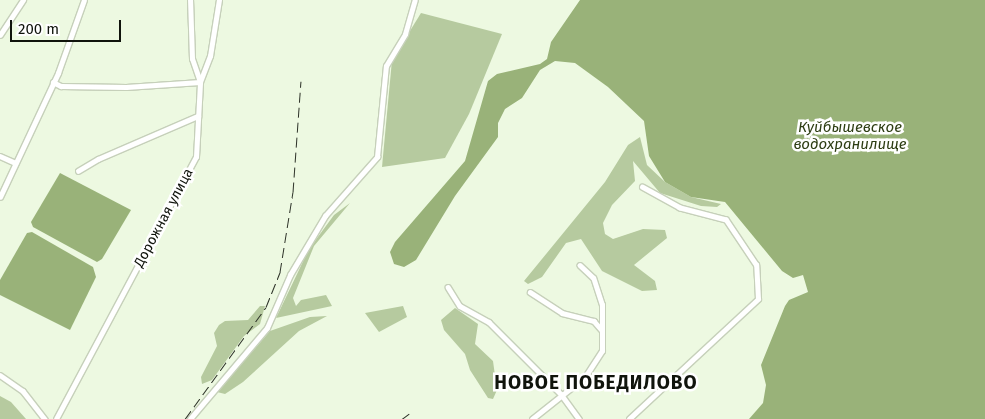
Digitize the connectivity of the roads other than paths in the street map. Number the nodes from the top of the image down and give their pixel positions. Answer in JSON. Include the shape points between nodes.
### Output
{"nodes":[{"id":1,"x":23,"y":0,"type":"edge"},
{"id":2,"x":84,"y":0,"type":"edge"},
{"id":3,"x":190,"y":0,"type":"edge"},
{"id":4,"x":219,"y":0,"type":"edge"},
{"id":5,"x":415,"y":0,"type":"edge"},
{"id":6,"x":0,"y":35,"type":"edge"},
{"id":7,"x":53,"y":82,"type":"junction"},
{"id":8,"x":200,"y":82,"type":"junction"},
{"id":9,"x":198,"y":116,"type":"junction"},
{"id":10,"x":0,"y":156,"type":"edge"},
{"id":11,"x":16,"y":163,"type":"junction"},
{"id":12,"x":78,"y":171,"type":"dead end"},
{"id":13,"x":642,"y":187,"type":"dead end"},
{"id":14,"x":0,"y":197,"type":"edge"},
{"id":15,"x":580,"y":266,"type":"dead end"},
{"id":16,"x":448,"y":287,"type":"dead end"},
{"id":17,"x":530,"y":292,"type":"dead end"},
{"id":18,"x":602,"y":330,"type":"junction"},
{"id":19,"x":0,"y":376,"type":"edge"},
{"id":20,"x":561,"y":394,"type":"junction"},
{"id":21,"x":45,"y":419,"type":"edge"},
{"id":22,"x":56,"y":419,"type":"edge"},
{"id":23,"x":190,"y":419,"type":"edge"},
{"id":24,"x":532,"y":419,"type":"edge"},
{"id":25,"x":579,"y":419,"type":"edge"},
{"id":26,"x":629,"y":419,"type":"edge"}],
"edges":[{"from":1,"to":6,"type":"street"},
{"from":2,"to":7,"type":"street"},
{"from":3,"to":8,"type":"street","via":[[192,59]]},
{"from":4,"to":8,"type":"street","name":"Дорожная улица","via":[[210,56]]},
{"from":5,"to":23,"type":"street","via":[[405,34],[386,66],[377,157],[325,216],[290,275],[267,328]]},
{"from":7,"to":8,"type":"street","via":[[61,86],[126,87]]},
{"from":7,"to":11,"type":"street"},
{"from":8,"to":9,"type":"street","name":"Дорожная улица"},
{"from":9,"to":12,"type":"street","via":[[98,159]]},
{"from":9,"to":22,"type":"street","name":"Дорожная улица","via":[[196,156]]},
{"from":10,"to":11,"type":"street"},
{"from":11,"to":14,"type":"street"},
{"from":13,"to":26,"type":"street","via":[[680,208],[726,220],[756,265],[758,299]]},
{"from":15,"to":18,"type":"street","via":[[593,278],[600,298]]},
{"from":16,"to":20,"type":"street","via":[[460,306],[489,322]]},
{"from":17,"to":18,"type":"street","via":[[562,313],[594,321]]},
{"from":18,"to":20,"type":"street","via":[[602,351],[594,367]]},
{"from":19,"to":21,"type":"street","via":[[23,391]]},
{"from":20,"to":24,"type":"street"},
{"from":20,"to":25,"type":"street"}]}
